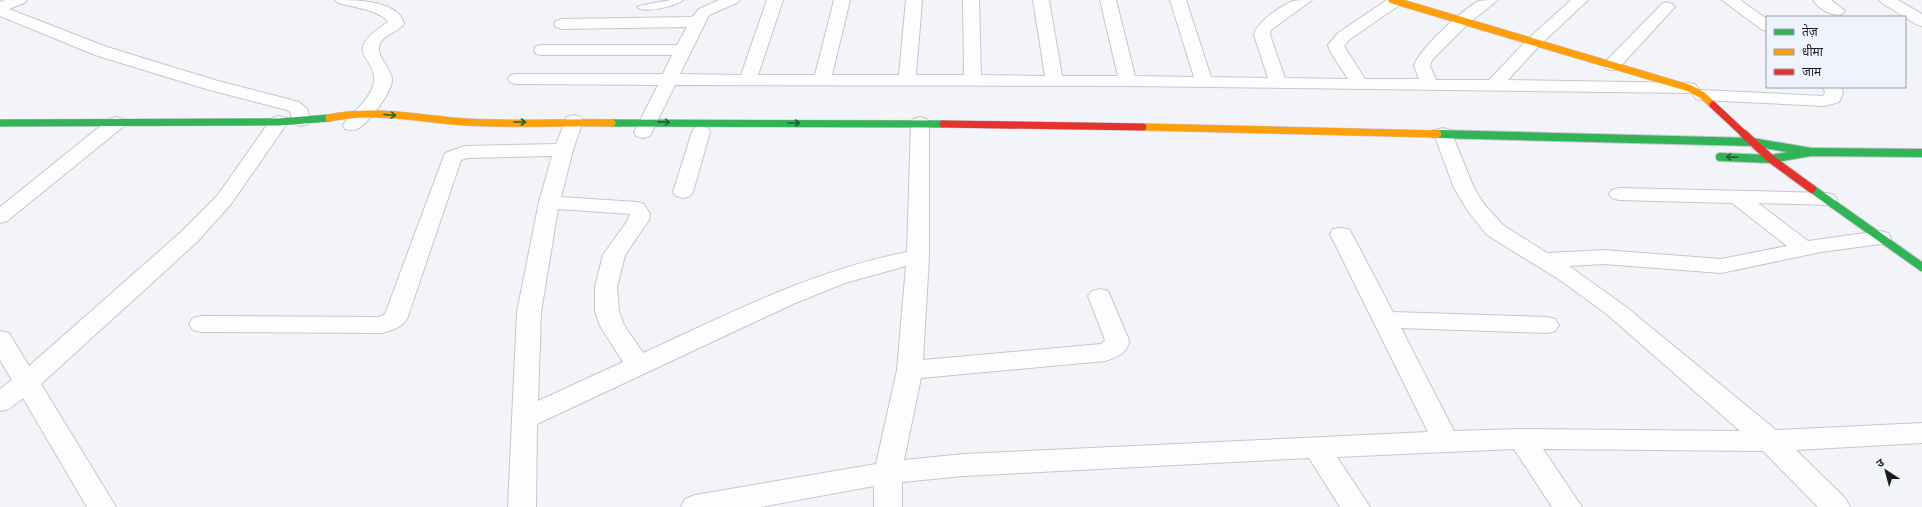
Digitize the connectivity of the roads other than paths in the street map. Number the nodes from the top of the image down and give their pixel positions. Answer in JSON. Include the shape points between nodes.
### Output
{"nodes":[{"id":1,"x":19,"y":0,"type":"edge"},
{"id":2,"x":343,"y":0,"type":"edge"},
{"id":3,"x":679,"y":0,"type":"edge"},
{"id":4,"x":732,"y":0,"type":"edge"},
{"id":5,"x":775,"y":0,"type":"edge"},
{"id":6,"x":842,"y":0,"type":"edge"},
{"id":7,"x":914,"y":0,"type":"edge"},
{"id":8,"x":971,"y":0,"type":"edge"},
{"id":9,"x":1041,"y":0,"type":"edge"},
{"id":10,"x":1108,"y":0,"type":"edge"},
{"id":11,"x":1178,"y":0,"type":"edge"},
{"id":12,"x":1304,"y":0,"type":"edge"},
{"id":13,"x":1394,"y":0,"type":"edge"},
{"id":14,"x":1490,"y":0,"type":"edge"},
{"id":15,"x":1580,"y":0,"type":"edge"},
{"id":16,"x":1730,"y":0,"type":"edge"},
{"id":17,"x":1821,"y":0,"type":"edge"},
{"id":18,"x":1892,"y":3,"type":"edge"},
{"id":19,"x":380,"y":4,"type":"edge"},
{"id":20,"x":1922,"y":5,"type":"edge"},
{"id":21,"x":0,"y":7,"type":"edge"},
{"id":22,"x":641,"y":7,"type":"dead end"},
{"id":23,"x":1667,"y":7,"type":"dead end"},
{"id":24,"x":0,"y":11,"type":"edge"},
{"id":25,"x":1837,"y":11,"type":"dead end"},
{"id":26,"x":1463,"y":20,"type":"junction"},
{"id":27,"x":1922,"y":21,"type":"edge"},
{"id":28,"x":697,"y":22,"type":"junction"},
{"id":29,"x":562,"y":24,"type":"dead end"},
{"id":30,"x":1766,"y":25,"type":"edge"},
{"id":31,"x":1534,"y":42,"type":"junction"},
{"id":32,"x":542,"y":50,"type":"dead end"},
{"id":33,"x":682,"y":50,"type":"junction"},
{"id":34,"x":1612,"y":65,"type":"junction"},
{"id":35,"x":823,"y":78,"type":"junction"},
{"id":36,"x":517,"y":79,"type":"dead end"},
{"id":37,"x":748,"y":79,"type":"junction"},
{"id":38,"x":907,"y":79,"type":"junction"},
{"id":39,"x":667,"y":80,"type":"junction"},
{"id":40,"x":972,"y":80,"type":"junction"},
{"id":41,"x":1054,"y":80,"type":"junction"},
{"id":42,"x":1128,"y":80,"type":"junction"},
{"id":43,"x":1204,"y":82,"type":"junction"},
{"id":44,"x":1278,"y":83,"type":"junction"},
{"id":45,"x":1360,"y":84,"type":"junction"},
{"id":46,"x":1430,"y":85,"type":"junction"},
{"id":47,"x":1493,"y":86,"type":"junction"},
{"id":48,"x":1832,"y":88,"type":"edge"},
{"id":49,"x":1696,"y":92,"type":"junction"},
{"id":50,"x":324,"y":119,"type":"junction"},
{"id":51,"x":301,"y":120,"type":"junction"},
{"id":52,"x":362,"y":121,"type":"junction"},
{"id":53,"x":279,"y":122,"type":"junction"},
{"id":54,"x":0,"y":123,"type":"edge"},
{"id":55,"x":116,"y":123,"type":"junction"},
{"id":56,"x":728,"y":123,"type":"junction"},
{"id":57,"x":825,"y":123,"type":"junction"},
{"id":58,"x":1041,"y":124,"type":"junction"},
{"id":59,"x":422,"y":127,"type":"dead end"},
{"id":60,"x":646,"y":127,"type":"junction"},
{"id":61,"x":920,"y":131,"type":"junction"},
{"id":62,"x":701,"y":132,"type":"junction"},
{"id":63,"x":727,"y":132,"type":"junction"},
{"id":64,"x":806,"y":133,"type":"dead end"},
{"id":65,"x":822,"y":133,"type":"dead end"},
{"id":66,"x":568,"y":135,"type":"junction"},
{"id":67,"x":1040,"y":136,"type":"dead end"},
{"id":68,"x":1752,"y":142,"type":"junction"},
{"id":69,"x":1446,"y":144,"type":"junction"},
{"id":70,"x":1811,"y":152,"type":"junction"},
{"id":71,"x":1922,"y":153,"type":"edge"},
{"id":72,"x":1708,"y":156,"type":"dead end"},
{"id":73,"x":1771,"y":158,"type":"junction"},
{"id":74,"x":683,"y":192,"type":"dead end"},
{"id":75,"x":1619,"y":194,"type":"dead end"},
{"id":76,"x":1737,"y":196,"type":"junction"},
{"id":77,"x":1827,"y":199,"type":"junction"},
{"id":78,"x":549,"y":202,"type":"junction"},
{"id":79,"x":0,"y":217,"type":"edge"},
{"id":80,"x":1341,"y":234,"type":"dead end"},
{"id":81,"x":1880,"y":238,"type":"junction"},
{"id":82,"x":1803,"y":248,"type":"junction"},
{"id":83,"x":918,"y":257,"type":"junction"},
{"id":84,"x":1544,"y":260,"type":"junction"},
{"id":85,"x":1922,"y":267,"type":"edge"},
{"id":86,"x":1100,"y":296,"type":"dead end"},
{"id":87,"x":1385,"y":320,"type":"junction"},
{"id":88,"x":201,"y":324,"type":"dead end"},
{"id":89,"x":1547,"y":325,"type":"dead end"},
{"id":90,"x":0,"y":339,"type":"edge"},
{"id":91,"x":638,"y":366,"type":"junction"},
{"id":92,"x":910,"y":370,"type":"junction"},
{"id":93,"x":26,"y":383,"type":"junction"},
{"id":94,"x":0,"y":402,"type":"edge"},
{"id":95,"x":524,"y":419,"type":"junction"},
{"id":96,"x":1922,"y":433,"type":"edge"},
{"id":97,"x":1521,"y":439,"type":"junction"},
{"id":98,"x":1770,"y":441,"type":"junction"},
{"id":99,"x":1447,"y":443,"type":"junction"},
{"id":100,"x":1316,"y":447,"type":"junction"},
{"id":101,"x":888,"y":473,"type":"junction"},
{"id":102,"x":102,"y":507,"type":"edge"},
{"id":103,"x":522,"y":507,"type":"edge"},
{"id":104,"x":695,"y":507,"type":"edge"},
{"id":105,"x":888,"y":507,"type":"edge"},
{"id":106,"x":1356,"y":507,"type":"edge"},
{"id":107,"x":1568,"y":507,"type":"edge"},
{"id":108,"x":1836,"y":507,"type":"edge"}],
"edges":[{"from":1,"to":21,"type":"street"},
{"from":2,"to":19,"type":"street"},
{"from":3,"to":22,"type":"lane","via":[[655,7]]},
{"from":4,"to":28,"type":"street","via":[[704,12]]},
{"from":5,"to":37,"type":"street"},
{"from":6,"to":35,"type":"street"},
{"from":7,"to":38,"type":"street"},
{"from":8,"to":40,"type":"street"},
{"from":9,"to":41,"type":"street"},
{"from":10,"to":42,"type":"street"},
{"from":11,"to":43,"type":"street"},
{"from":12,"to":44,"type":"street","via":[[1263,29],[1262,35]]},
{"from":13,"to":26,"type":"street"},
{"from":13,"to":45,"type":"street","via":[[1344,36],[1336,45]]},
{"from":14,"to":26,"type":"street"},
{"from":15,"to":31,"type":"street"},
{"from":16,"to":30,"type":"street"},
{"from":17,"to":25,"type":"street"},
{"from":18,"to":20,"type":"street"},
{"from":18,"to":27,"type":"street"},
{"from":19,"to":52,"type":"street","via":[[397,20],[396,24],[371,44],[383,80]]},
{"from":23,"to":34,"type":"street"},
{"from":24,"to":51,"type":"street","via":[[101,52],[292,106],[298,109]]},
{"from":26,"to":31,"type":"street"},
{"from":26,"to":46,"type":"street","via":[[1424,58],[1422,66]]},
{"from":28,"to":29,"type":"street"},
{"from":28,"to":33,"type":"street"},
{"from":31,"to":34,"type":"street"},
{"from":31,"to":47,"type":"street"},
{"from":32,"to":33,"type":"street"},
{"from":33,"to":39,"type":"street"},
{"from":34,"to":49,"type":"street"},
{"from":35,"to":37,"type":"street"},
{"from":35,"to":38,"type":"street"},
{"from":36,"to":39,"type":"street"},
{"from":37,"to":39,"type":"street"},
{"from":38,"to":40,"type":"street"},
{"from":39,"to":60,"type":"street"},
{"from":40,"to":41,"type":"street"},
{"from":41,"to":42,"type":"street"},
{"from":42,"to":43,"type":"street"},
{"from":43,"to":44,"type":"street"},
{"from":44,"to":45,"type":"street"},
{"from":45,"to":46,"type":"street"},
{"from":46,"to":47,"type":"street"},
{"from":47,"to":49,"type":"street"},
{"from":48,"to":49,"type":"street","via":[[1833,98],[1825,101]]},
{"from":49,"to":68,"type":"street"},
{"from":50,"to":51,"type":"street"},
{"from":50,"to":52,"type":"street","via":[[340,124]]},
{"from":50,"to":52,"type":"street","via":[[341,114]]},
{"from":51,"to":53,"type":"street"},
{"from":52,"to":66,"type":"street","one_way":true,"via":[[466,122]]},
{"from":53,"to":55,"type":"street"},
{"from":53,"to":93,"type":"street","via":[[224,200],[189,237]]},
{"from":54,"to":55,"type":"street"},
{"from":55,"to":79,"type":"street"},
{"from":56,"to":57,"type":"street","one_way":true},
{"from":60,"to":56,"type":"street","one_way":true},
{"from":56,"to":63,"type":"street"},
{"from":57,"to":61,"type":"street"},
{"from":57,"to":65,"type":"street"},
{"from":58,"to":61,"type":"street"},
{"from":58,"to":67,"type":"street"},
{"from":58,"to":69,"type":"street"},
{"from":59,"to":66,"type":"street"},
{"from":60,"to":62,"type":"street"},
{"from":60,"to":66,"type":"street"},
{"from":61,"to":83,"type":"street"},
{"from":62,"to":63,"type":"street"},
{"from":62,"to":74,"type":"street"},
{"from":63,"to":64,"type":"street"},
{"from":66,"to":78,"type":"street"},
{"from":66,"to":88,"type":"street","via":[[465,152],[452,157],[395,319],[390,323]]},
{"from":68,"to":69,"type":"street"},
{"from":68,"to":70,"type":"street"},
{"from":68,"to":73,"type":"street"},
{"from":69,"to":84,"type":"street","via":[[1464,188],[1484,218],[1509,240]]},
{"from":70,"to":71,"type":"street"},
{"from":70,"to":73,"type":"street"},
{"from":73,"to":72,"type":"street","one_way":true},
{"from":73,"to":77,"type":"street"},
{"from":75,"to":76,"type":"street"},
{"from":76,"to":77,"type":"street"},
{"from":76,"to":82,"type":"street"},
{"from":77,"to":81,"type":"street"},
{"from":78,"to":91,"type":"street","via":[[639,210],[638,220],[614,255],[606,286],[607,311],[612,326]]},
{"from":78,"to":95,"type":"street","via":[[529,312]]},
{"from":80,"to":87,"type":"street"},
{"from":81,"to":82,"type":"street"},
{"from":81,"to":85,"type":"street"},
{"from":82,"to":84,"type":"street","via":[[1721,266],[1604,257]]},
{"from":83,"to":91,"type":"street","via":[[862,269],[820,284],[757,310]]},
{"from":83,"to":92,"type":"street"},
{"from":84,"to":98,"type":"street","via":[[1617,311]]},
{"from":86,"to":92,"type":"street","via":[[1117,340],[1112,349],[1105,352]]},
{"from":87,"to":89,"type":"street"},
{"from":87,"to":99,"type":"street"},
{"from":90,"to":93,"type":"street"},
{"from":91,"to":95,"type":"street"},
{"from":92,"to":101,"type":"street"},
{"from":93,"to":94,"type":"street"},
{"from":93,"to":102,"type":"street"},
{"from":95,"to":103,"type":"street"},
{"from":96,"to":98,"type":"street"},
{"from":97,"to":98,"type":"street"},
{"from":97,"to":99,"type":"street"},
{"from":97,"to":107,"type":"street"},
{"from":98,"to":108,"type":"street"},
{"from":99,"to":100,"type":"street"},
{"from":100,"to":101,"type":"street","via":[[964,465]]},
{"from":100,"to":106,"type":"street"},
{"from":101,"to":104,"type":"street"},
{"from":101,"to":105,"type":"street"}]}
